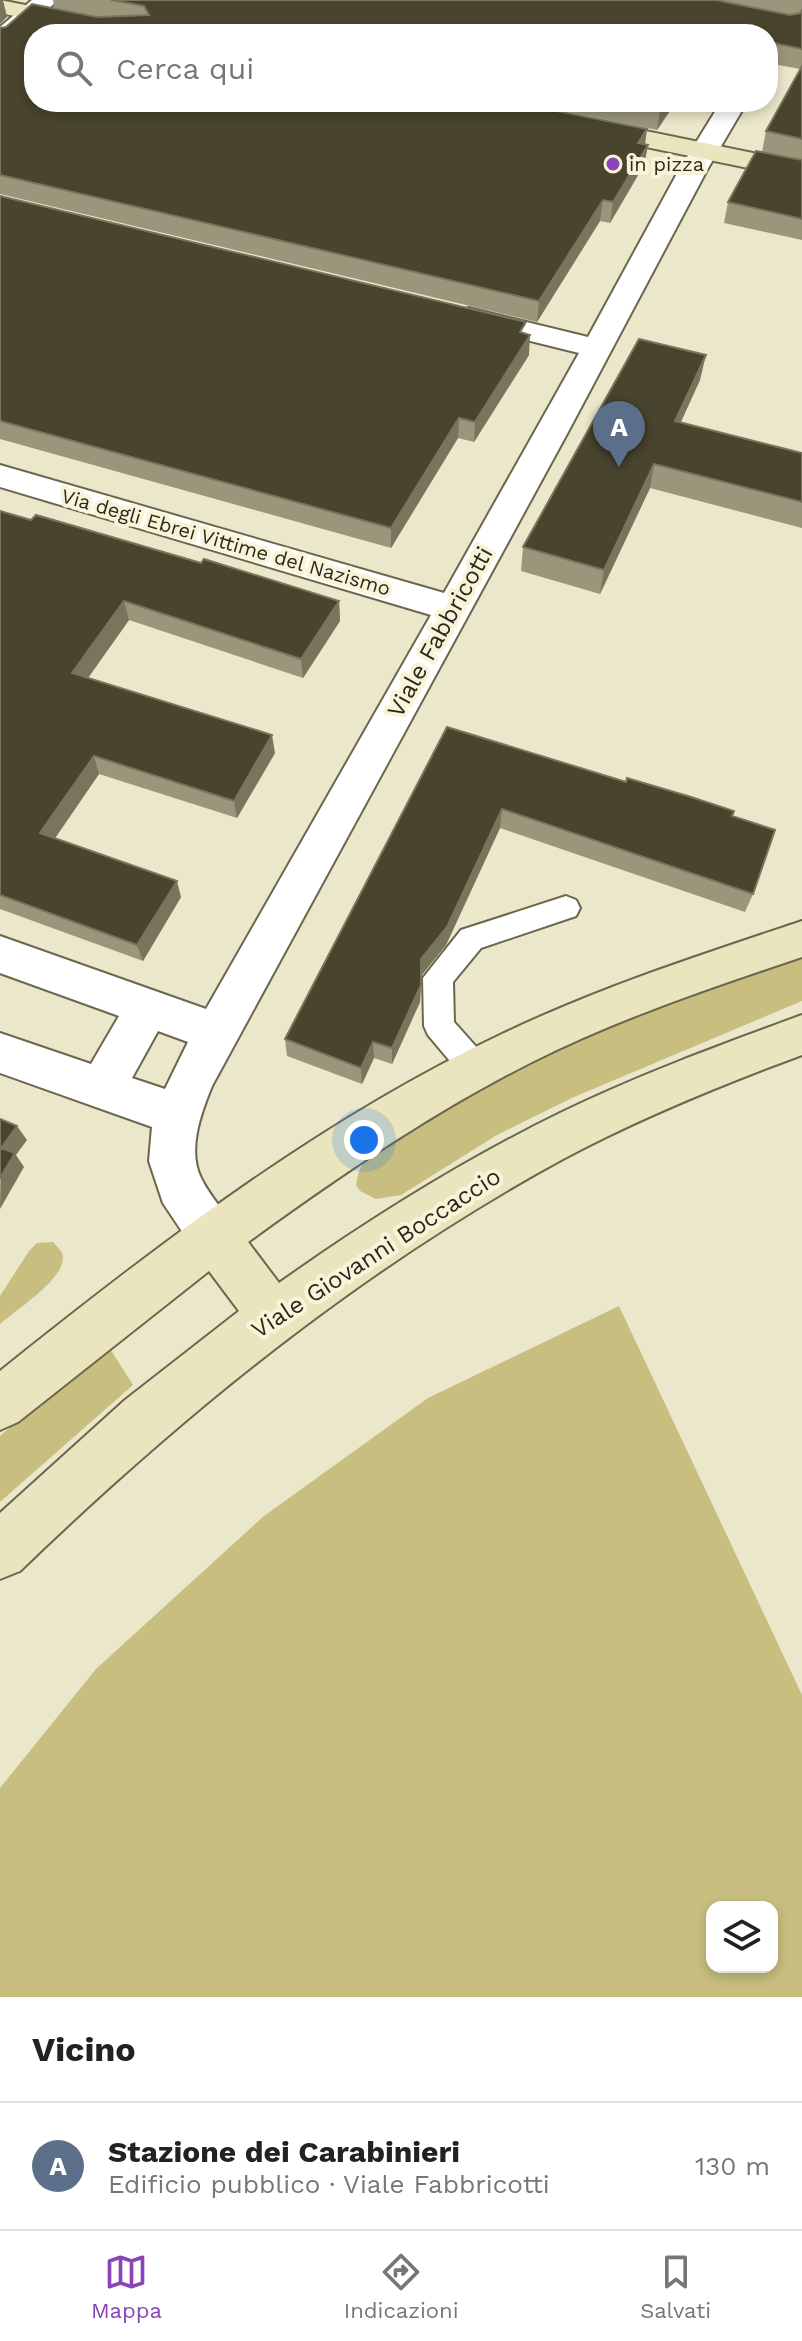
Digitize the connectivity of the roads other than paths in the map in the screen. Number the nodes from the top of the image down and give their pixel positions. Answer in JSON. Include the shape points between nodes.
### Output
{"nodes":[{"id":1,"x":0,"y":6,"type":"edge"},
{"id":2,"x":39,"y":6,"type":"edge"},
{"id":3,"x":102,"y":24,"type":"edge"},
{"id":4,"x":0,"y":40,"type":"edge"},
{"id":5,"x":515,"y":112,"type":"edge"},
{"id":6,"x":728,"y":112,"type":"edge"},
{"id":7,"x":705,"y":151,"type":"junction"},
{"id":8,"x":802,"y":171,"type":"edge"},
{"id":9,"x":446,"y":311,"type":"edge"},
{"id":10,"x":596,"y":348,"type":"junction"},
{"id":11,"x":0,"y":476,"type":"edge"},
{"id":12,"x":453,"y":609,"type":"junction"},
{"id":13,"x":566,"y":908,"type":"dead end"},
{"id":14,"x":802,"y":939,"type":"edge"},
{"id":15,"x":0,"y":954,"type":"edge"},
{"id":16,"x":147,"y":1008,"type":"junction"},
{"id":17,"x":217,"y":1033,"type":"junction"},
{"id":18,"x":802,"y":1035,"type":"edge"},
{"id":19,"x":0,"y":1053,"type":"edge"},
{"id":20,"x":476,"y":1069,"type":"junction"},
{"id":21,"x":102,"y":1088,"type":"junction"},
{"id":22,"x":179,"y":1115,"type":"junction"},
{"id":23,"x":214,"y":1237,"type":"junction"},
{"id":24,"x":275,"y":1318,"type":"junction"},
{"id":25,"x":0,"y":1404,"type":"edge"},
{"id":26,"x":0,"y":1551,"type":"edge"}],
"edges":[{"from":1,"to":2,"type":"main road"},
{"from":2,"to":3,"type":"main road"},
{"from":2,"to":4,"type":"street"},
{"from":5,"to":7,"type":"main road"},
{"from":6,"to":7,"type":"street","name":"Viale Fabbricotti"},
{"from":7,"to":8,"type":"main road"},
{"from":7,"to":10,"type":"street","name":"Viale Fabbricotti"},
{"from":9,"to":10,"type":"street"},
{"from":10,"to":12,"type":"street","name":"Viale Fabbricotti"},
{"from":11,"to":12,"type":"street","name":"Via degli Ebrei Vittime del Nazismo"},
{"from":12,"to":17,"type":"street","name":"Viale Fabbricotti"},
{"from":13,"to":20,"type":"lane","via":[[471,939],[438,978],[439,1026]]},
{"from":14,"to":20,"type":"main road","via":[[597,1013]]},
{"from":15,"to":16,"type":"street"},
{"from":16,"to":17,"type":"street"},
{"from":16,"to":21,"type":"street"},
{"from":17,"to":22,"type":"street","name":"Viale Fabbricotti"},
{"from":18,"to":24,"type":"main road","name":"Viale Giovanni Boccaccio","via":[[692,1075],[549,1143],[400,1232]]},
{"from":19,"to":21,"type":"street"},
{"from":20,"to":23,"type":"main road"},
{"from":21,"to":22,"type":"street"},
{"from":22,"to":23,"type":"street","name":"Viale Fabbricotti","via":[[176,1178]]},
{"from":23,"to":24,"type":"main road"},
{"from":23,"to":25,"type":"main road"},
{"from":24,"to":26,"type":"main road","name":"Viale Giovanni Boccaccio","via":[[163,1402]]}]}
